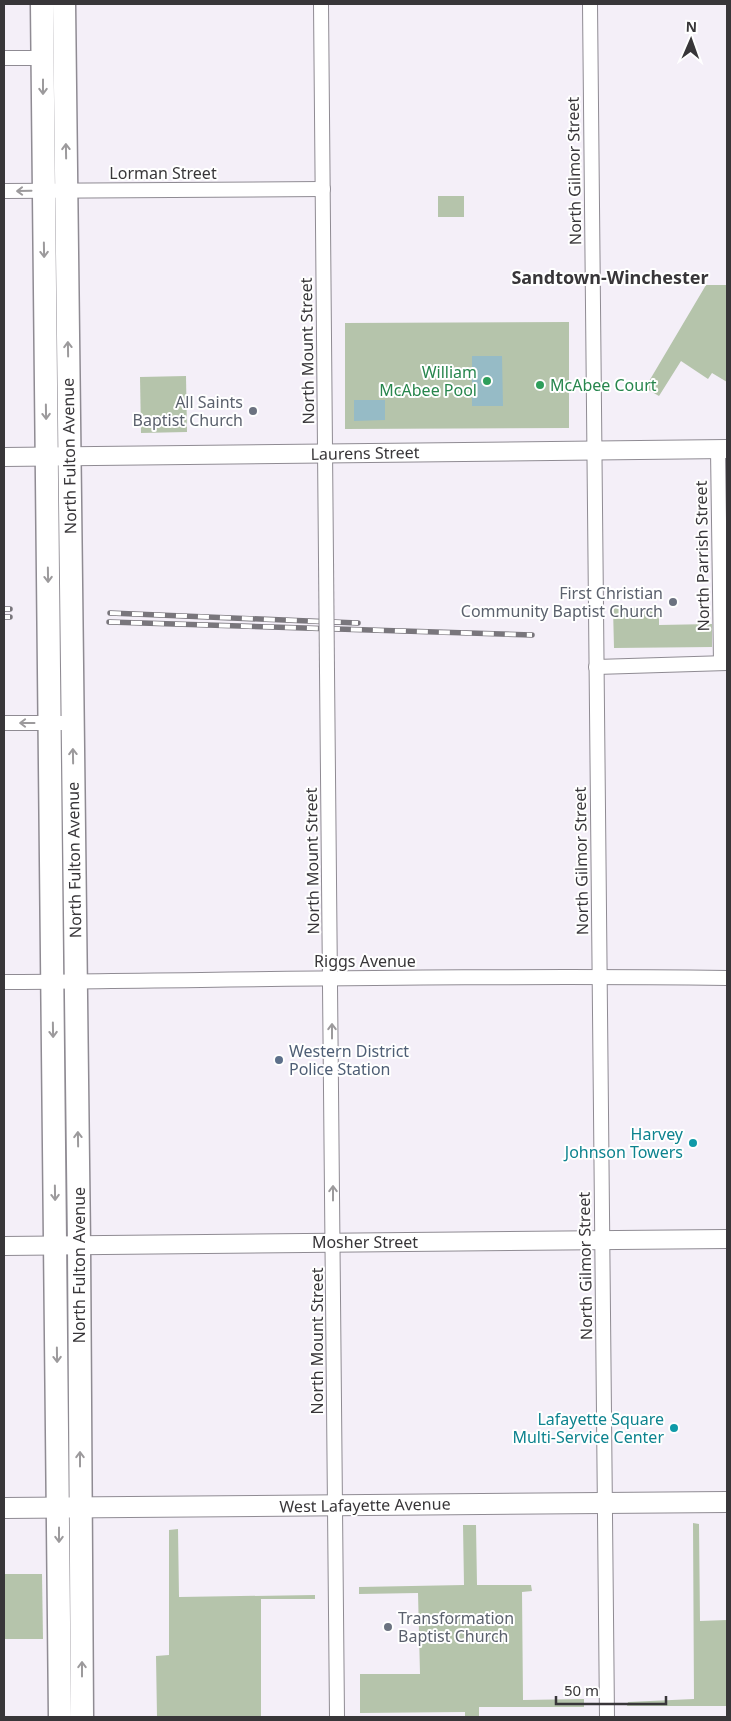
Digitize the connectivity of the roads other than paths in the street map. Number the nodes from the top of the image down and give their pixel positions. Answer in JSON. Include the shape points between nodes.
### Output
{"nodes":[{"id":1,"x":42,"y":4,"type":"edge"},
{"id":2,"x":64,"y":4,"type":"edge"},
{"id":3,"x":321,"y":4,"type":"edge"},
{"id":4,"x":590,"y":4,"type":"edge"},
{"id":5,"x":4,"y":58,"type":"edge"},
{"id":6,"x":43,"y":58,"type":"junction"},
{"id":7,"x":323,"y":189,"type":"junction"},
{"id":8,"x":4,"y":191,"type":"edge"},
{"id":9,"x":44,"y":191,"type":"junction"},
{"id":10,"x":66,"y":191,"type":"junction"},
{"id":11,"x":723,"y":450,"type":"edge"},
{"id":12,"x":594,"y":451,"type":"junction"},
{"id":13,"x":325,"y":453,"type":"junction"},
{"id":14,"x":47,"y":456,"type":"junction"},
{"id":15,"x":70,"y":456,"type":"junction"},
{"id":16,"x":4,"y":457,"type":"edge"},
{"id":17,"x":724,"y":663,"type":"edge"},
{"id":18,"x":596,"y":667,"type":"junction"},
{"id":19,"x":49,"y":722,"type":"junction"},
{"id":20,"x":72,"y":722,"type":"junction"},
{"id":21,"x":4,"y":723,"type":"edge"},
{"id":22,"x":599,"y":977,"type":"junction"},
{"id":23,"x":331,"y":978,"type":"junction"},
{"id":24,"x":727,"y":978,"type":"edge"},
{"id":25,"x":76,"y":980,"type":"junction"},
{"id":26,"x":4,"y":982,"type":"edge"},
{"id":27,"x":52,"y":982,"type":"junction"},
{"id":28,"x":727,"y":1239,"type":"edge"},
{"id":29,"x":602,"y":1240,"type":"junction"},
{"id":30,"x":334,"y":1242,"type":"junction"},
{"id":31,"x":56,"y":1245,"type":"junction"},
{"id":32,"x":79,"y":1245,"type":"junction"},
{"id":33,"x":4,"y":1246,"type":"edge"},
{"id":34,"x":727,"y":1502,"type":"edge"},
{"id":35,"x":605,"y":1504,"type":"junction"},
{"id":36,"x":336,"y":1505,"type":"junction"},
{"id":37,"x":4,"y":1508,"type":"edge"},
{"id":38,"x":58,"y":1508,"type":"junction"},
{"id":39,"x":81,"y":1508,"type":"junction"},
{"id":40,"x":60,"y":1717,"type":"edge"},
{"id":41,"x":82,"y":1717,"type":"edge"},
{"id":42,"x":337,"y":1717,"type":"edge"},
{"id":43,"x":607,"y":1717,"type":"edge"}],
"edges":[{"from":1,"to":6,"type":"main road","name":"North Fulton Avenue"},
{"from":10,"to":2,"type":"main road","name":"North Fulton Avenue","one_way":true},
{"from":3,"to":7,"type":"street","name":"North Mount Street"},
{"from":4,"to":12,"type":"street","name":"North Gilmor Street"},
{"from":5,"to":6,"type":"street"},
{"from":6,"to":9,"type":"main road","name":"North Fulton Avenue","one_way":true},
{"from":7,"to":10,"type":"street","name":"Lorman Street"},
{"from":7,"to":13,"type":"street","name":"North Mount Street"},
{"from":9,"to":8,"type":"street","name":"Lorman Street","one_way":true},
{"from":9,"to":10,"type":"street","name":"Lorman Street"},
{"from":9,"to":14,"type":"main road","name":"North Fulton Avenue","one_way":true},
{"from":15,"to":10,"type":"main road","name":"North Fulton Avenue","one_way":true},
{"from":11,"to":12,"type":"street","name":"Laurens Street"},
{"from":11,"to":17,"type":"street","name":"North Parrish Street"},
{"from":12,"to":13,"type":"street","name":"Laurens Street"},
{"from":12,"to":18,"type":"street","name":"North Gilmor Street"},
{"from":13,"to":15,"type":"street","name":"Laurens Street"},
{"from":13,"to":23,"type":"street","name":"North Mount Street","bridge":true},
{"from":14,"to":15,"type":"street","name":"Laurens Street"},
{"from":14,"to":16,"type":"street","name":"Laurens Street"},
{"from":14,"to":19,"type":"main road","name":"North Fulton Avenue","one_way":true},
{"from":15,"to":20,"type":"main road","name":"North Fulton Avenue"},
{"from":17,"to":18,"type":"street"},
{"from":18,"to":22,"type":"street","name":"North Gilmor Street"},
{"from":19,"to":20,"type":"street"},
{"from":19,"to":21,"type":"street","one_way":true},
{"from":19,"to":27,"type":"main road","name":"North Fulton Avenue"},
{"from":25,"to":20,"type":"main road","name":"North Fulton Avenue","one_way":true},
{"from":22,"to":23,"type":"street","name":"Riggs Avenue"},
{"from":22,"to":24,"type":"street","name":"Riggs Avenue"},
{"from":22,"to":29,"type":"street","name":"North Gilmor Street"},
{"from":23,"to":25,"type":"street","name":"Riggs Avenue"},
{"from":30,"to":23,"type":"street","name":"North Mount Street","one_way":true},
{"from":25,"to":27,"type":"street","name":"Riggs Avenue"},
{"from":32,"to":25,"type":"main road","name":"North Fulton Avenue","one_way":true},
{"from":26,"to":27,"type":"street","name":"Riggs Avenue"},
{"from":27,"to":31,"type":"main road","name":"North Fulton Avenue","one_way":true},
{"from":28,"to":29,"type":"street","name":"Mosher Street"},
{"from":29,"to":30,"type":"street","name":"Mosher Street"},
{"from":29,"to":35,"type":"street","name":"North Gilmor Street"},
{"from":30,"to":32,"type":"street","name":"Mosher Street"},
{"from":30,"to":36,"type":"street","name":"North Mount Street"},
{"from":31,"to":32,"type":"street","name":"Mosher Street"},
{"from":31,"to":33,"type":"street","name":"Mosher Street"},
{"from":31,"to":38,"type":"main road","name":"North Fulton Avenue","one_way":true},
{"from":39,"to":32,"type":"main road","name":"North Fulton Avenue","one_way":true},
{"from":34,"to":35,"type":"main road","name":"West Lafayette Avenue"},
{"from":35,"to":36,"type":"main road","name":"West Lafayette Avenue"},
{"from":35,"to":43,"type":"street","name":"North Gilmor Street"},
{"from":36,"to":39,"type":"main road","name":"West Lafayette Avenue"},
{"from":36,"to":42,"type":"street","name":"North Mount Street"},
{"from":37,"to":38,"type":"main road","name":"West Lafayette Avenue"},
{"from":38,"to":39,"type":"main road","name":"West Lafayette Avenue"},
{"from":38,"to":40,"type":"main road","name":"North Fulton Avenue","one_way":true},
{"from":41,"to":39,"type":"main road","name":"North Fulton Avenue","one_way":true}]}
